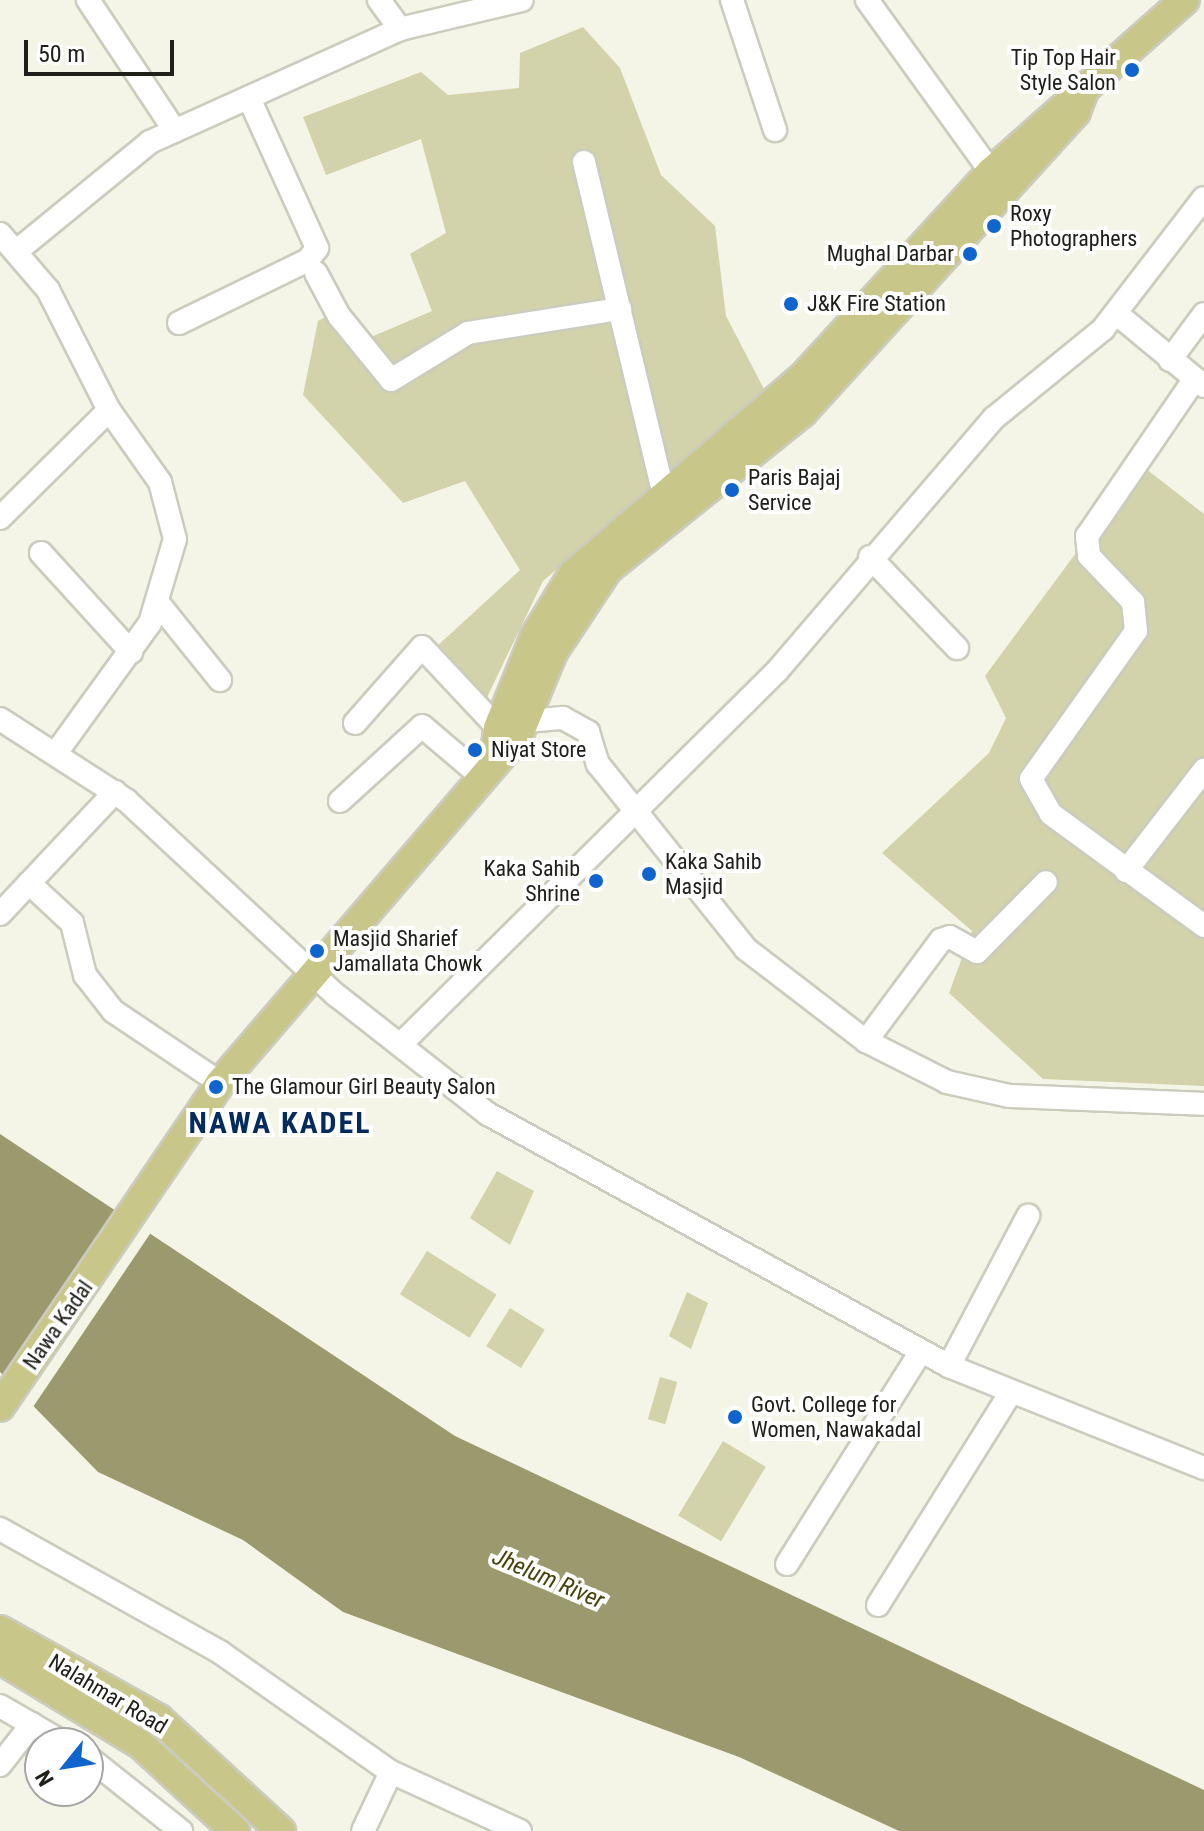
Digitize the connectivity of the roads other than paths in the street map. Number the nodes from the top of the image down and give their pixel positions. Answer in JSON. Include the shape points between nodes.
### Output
{"nodes":[{"id":1,"x":88,"y":0,"type":"edge"},
{"id":2,"x":379,"y":0,"type":"edge"},
{"id":3,"x":522,"y":0,"type":"edge"},
{"id":4,"x":732,"y":0,"type":"edge"},
{"id":5,"x":867,"y":0,"type":"edge"},
{"id":6,"x":1185,"y":0,"type":"edge"},
{"id":7,"x":400,"y":29,"type":"junction"},
{"id":8,"x":1084,"y":90,"type":"junction"},
{"id":9,"x":249,"y":98,"type":"junction"},
{"id":10,"x":775,"y":130,"type":"dead end"},
{"id":11,"x":175,"y":131,"type":"junction"},
{"id":12,"x":584,"y":162,"type":"dead end"},
{"id":13,"x":991,"y":172,"type":"junction"},
{"id":14,"x":1204,"y":198,"type":"edge"},
{"id":15,"x":0,"y":234,"type":"edge"},
{"id":16,"x":18,"y":250,"type":"junction"},
{"id":17,"x":316,"y":273,"type":"dead end"},
{"id":18,"x":620,"y":309,"type":"junction"},
{"id":19,"x":1117,"y":314,"type":"junction"},
{"id":20,"x":1204,"y":314,"type":"edge"},
{"id":21,"x":179,"y":323,"type":"dead end"},
{"id":22,"x":1170,"y":360,"type":"junction"},
{"id":23,"x":1199,"y":383,"type":"edge"},
{"id":24,"x":109,"y":410,"type":"junction"},
{"id":25,"x":663,"y":491,"type":"junction"},
{"id":26,"x":0,"y":518,"type":"edge"},
{"id":27,"x":41,"y":553,"type":"dead end"},
{"id":28,"x":870,"y":557,"type":"junction"},
{"id":29,"x":158,"y":603,"type":"junction"},
{"id":30,"x":957,"y":648,"type":"dead end"},
{"id":31,"x":131,"y":652,"type":"junction"},
{"id":32,"x":220,"y":680,"type":"dead end"},
{"id":33,"x":0,"y":719,"type":"edge"},
{"id":34,"x":527,"y":721,"type":"junction"},
{"id":35,"x":355,"y":723,"type":"dead end"},
{"id":36,"x":498,"y":728,"type":"junction"},
{"id":37,"x":58,"y":750,"type":"junction"},
{"id":38,"x":488,"y":770,"type":"junction"},
{"id":39,"x":1204,"y":770,"type":"edge"},
{"id":40,"x":115,"y":792,"type":"junction"},
{"id":41,"x":340,"y":801,"type":"dead end"},
{"id":42,"x":642,"y":810,"type":"junction"},
{"id":43,"x":1126,"y":871,"type":"junction"},
{"id":44,"x":1046,"y":882,"type":"dead end"},
{"id":45,"x":29,"y":883,"type":"junction"},
{"id":46,"x":0,"y":914,"type":"edge"},
{"id":47,"x":1204,"y":926,"type":"edge"},
{"id":48,"x":310,"y":972,"type":"junction"},
{"id":49,"x":866,"y":1041,"type":"junction"},
{"id":50,"x":400,"y":1045,"type":"junction"},
{"id":51,"x":220,"y":1083,"type":"junction"},
{"id":52,"x":1204,"y":1104,"type":"edge"},
{"id":53,"x":1028,"y":1216,"type":"dead end"},
{"id":54,"x":921,"y":1351,"type":"junction"},
{"id":55,"x":949,"y":1366,"type":"junction"},
{"id":56,"x":1009,"y":1395,"type":"junction"},
{"id":57,"x":0,"y":1406,"type":"edge"},
{"id":58,"x":1204,"y":1468,"type":"edge"},
{"id":59,"x":0,"y":1529,"type":"edge"},
{"id":60,"x":787,"y":1564,"type":"dead end"},
{"id":61,"x":878,"y":1605,"type":"dead end"},
{"id":62,"x":0,"y":1630,"type":"edge"},
{"id":63,"x":0,"y":1659,"type":"edge"},
{"id":64,"x":0,"y":1706,"type":"edge"},
{"id":65,"x":32,"y":1724,"type":"junction"},
{"id":66,"x":37,"y":1727,"type":"edge"},
{"id":67,"x":0,"y":1765,"type":"edge"},
{"id":68,"x":104,"y":1770,"type":"edge"},
{"id":69,"x":391,"y":1772,"type":"junction"},
{"id":70,"x":181,"y":1831,"type":"edge"},
{"id":71,"x":235,"y":1831,"type":"edge"},
{"id":72,"x":281,"y":1831,"type":"edge"},
{"id":73,"x":363,"y":1831,"type":"edge"},
{"id":74,"x":520,"y":1831,"type":"edge"}],
"edges":[{"from":1,"to":11,"type":"street"},
{"from":2,"to":7,"type":"street"},
{"from":3,"to":7,"type":"street"},
{"from":4,"to":10,"type":"street"},
{"from":5,"to":13,"type":"street"},
{"from":6,"to":8,"type":"main road","via":[[1131,40]]},
{"from":7,"to":9,"type":"street"},
{"from":8,"to":13,"type":"main road"},
{"from":8,"to":34,"type":"main road","name":"Nawa Kadal","via":[[1076,112],[802,413],[608,569],[553,652]]},
{"from":9,"to":11,"type":"street"},
{"from":9,"to":21,"type":"street","via":[[317,248],[308,260]]},
{"from":11,"to":16,"type":"street","via":[[109,170]]},
{"from":12,"to":18,"type":"street"},
{"from":13,"to":25,"type":"main road","via":[[803,377]]},
{"from":14,"to":19,"type":"street"},
{"from":15,"to":16,"type":"street"},
{"from":16,"to":24,"type":"street","via":[[48,290]]},
{"from":17,"to":18,"type":"street","via":[[339,316],[391,380],[468,333]]},
{"from":18,"to":25,"type":"street"},
{"from":19,"to":22,"type":"street"},
{"from":19,"to":28,"type":"street","via":[[994,418]]},
{"from":20,"to":22,"type":"street"},
{"from":22,"to":23,"type":"street"},
{"from":23,"to":43,"type":"street","via":[[1087,536],[1089,556],[1133,602],[1136,631],[1031,779],[1051,814]]},
{"from":24,"to":26,"type":"street"},
{"from":24,"to":29,"type":"street","via":[[171,504],[175,539]]},
{"from":25,"to":36,"type":"main road","via":[[573,574],[535,636]]},
{"from":27,"to":31,"type":"street"},
{"from":28,"to":30,"type":"street"},
{"from":28,"to":42,"type":"street","via":[[777,671]]},
{"from":29,"to":31,"type":"street"},
{"from":29,"to":32,"type":"street"},
{"from":31,"to":37,"type":"street"},
{"from":33,"to":37,"type":"street"},
{"from":34,"to":38,"type":"main road","name":"Nawa Kadal"},
{"from":34,"to":42,"type":"street","via":[[563,718],[588,732],[598,764]]},
{"from":35,"to":36,"type":"street","via":[[422,647]]},
{"from":36,"to":38,"type":"main road"},
{"from":37,"to":40,"type":"street"},
{"from":38,"to":41,"type":"street","via":[[422,726]]},
{"from":38,"to":48,"type":"main road","name":"Nawa Kadal"},
{"from":39,"to":43,"type":"street"},
{"from":40,"to":45,"type":"street"},
{"from":40,"to":48,"type":"street"},
{"from":42,"to":49,"type":"street","via":[[746,949]]},
{"from":42,"to":50,"type":"street"},
{"from":43,"to":47,"type":"street"},
{"from":44,"to":49,"type":"street","via":[[977,952],[950,937],[941,940]]},
{"from":45,"to":46,"type":"street"},
{"from":45,"to":51,"type":"street","via":[[72,923],[85,975],[113,1011]]},
{"from":48,"to":50,"type":"street"},
{"from":48,"to":51,"type":"main road","name":"Nawa Kadal"},
{"from":49,"to":52,"type":"street","via":[[947,1082],[1009,1096]]},
{"from":50,"to":54,"type":"street","via":[[488,1114]]},
{"from":51,"to":57,"type":"main road","name":"Nawa Kadal","via":[[116,1243]]},
{"from":53,"to":55,"type":"street"},
{"from":54,"to":55,"type":"street"},
{"from":54,"to":60,"type":"street"},
{"from":55,"to":56,"type":"street"},
{"from":56,"to":58,"type":"street"},
{"from":56,"to":61,"type":"street"},
{"from":59,"to":69,"type":"street","via":[[220,1652]]},
{"from":62,"to":72,"type":"main road","name":"Nalahmar Road","via":[[159,1719]]},
{"from":63,"to":71,"type":"main road","name":"Nalahmar Road","via":[[140,1744]]},
{"from":64,"to":65,"type":"street"},
{"from":65,"to":66,"type":"street"},
{"from":65,"to":67,"type":"street"},
{"from":68,"to":70,"type":"street"},
{"from":69,"to":73,"type":"street"},
{"from":69,"to":74,"type":"street"}]}
